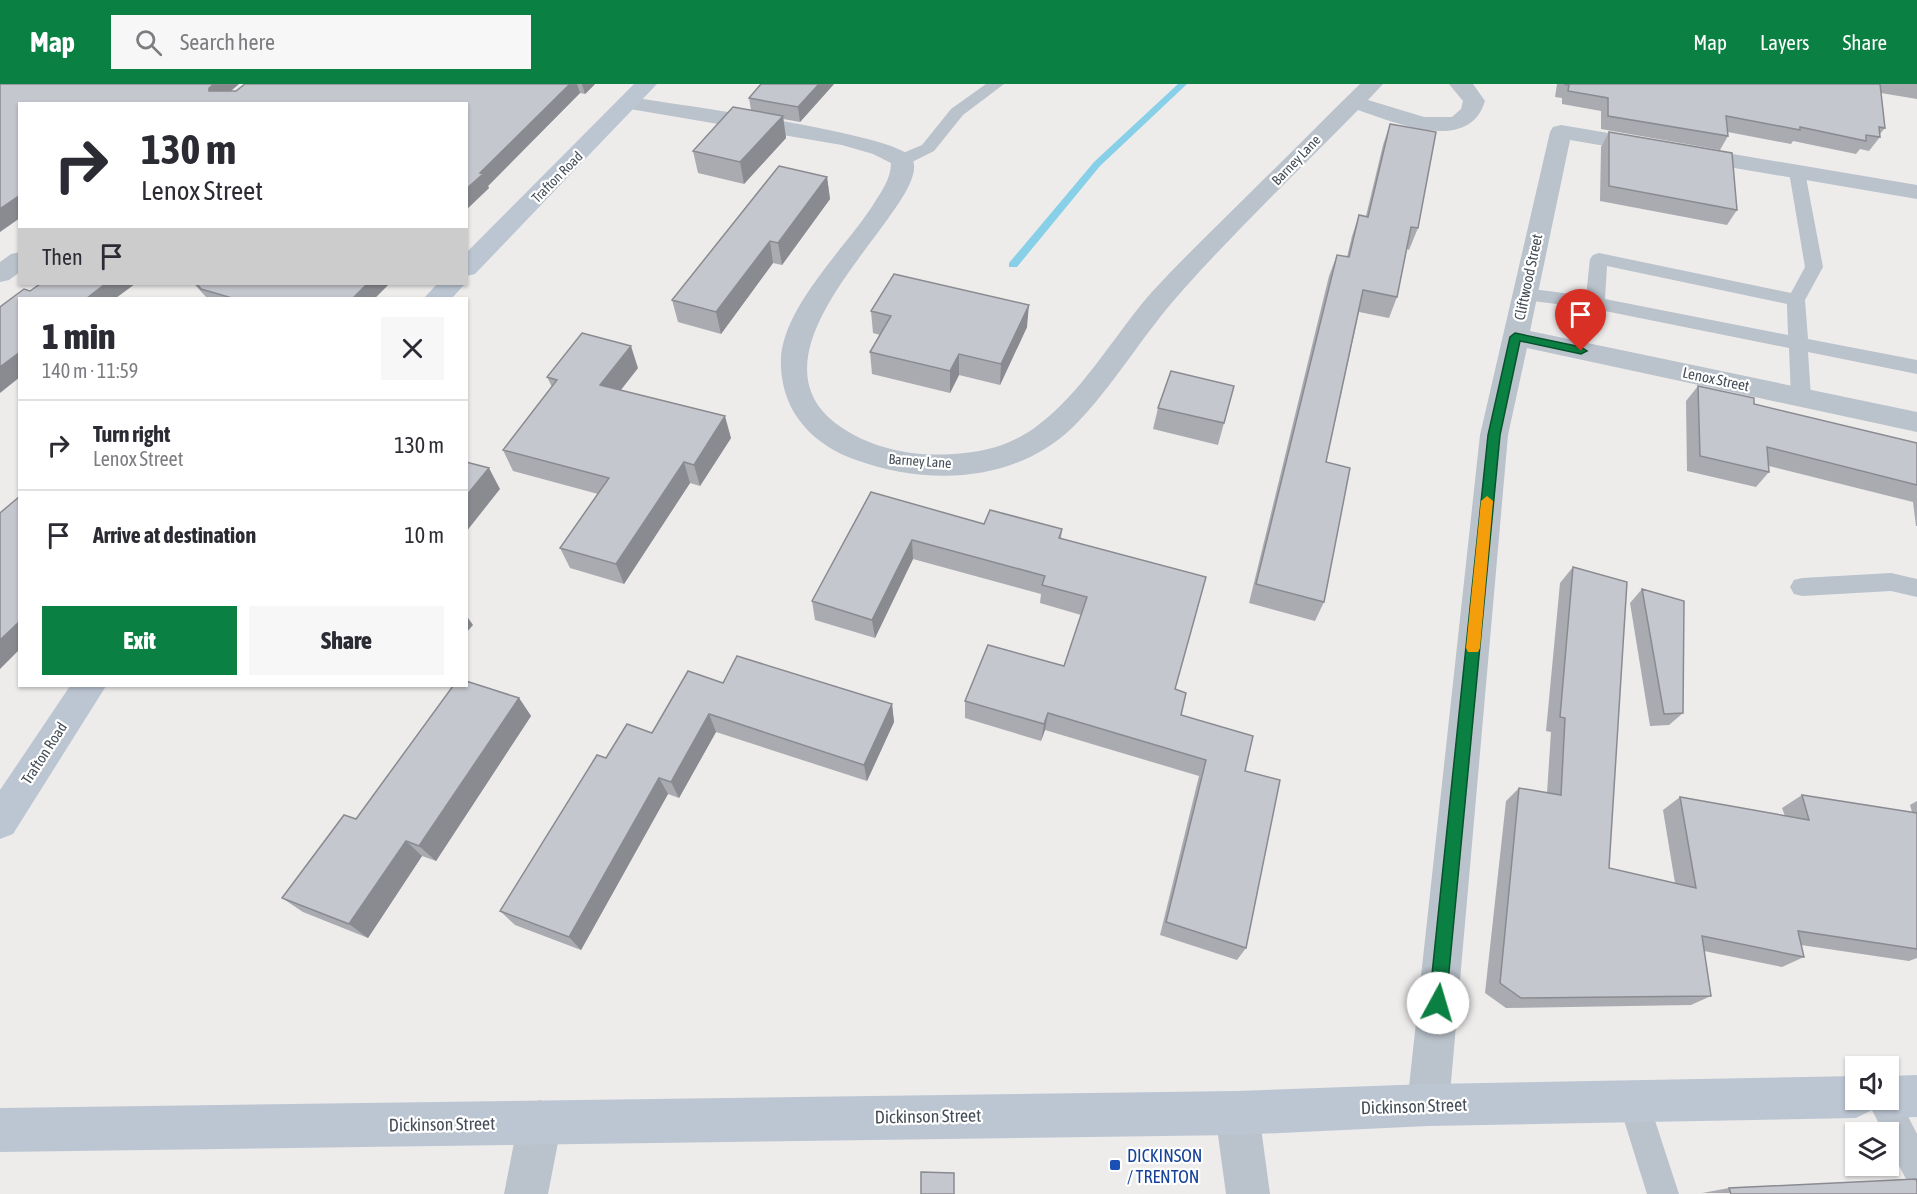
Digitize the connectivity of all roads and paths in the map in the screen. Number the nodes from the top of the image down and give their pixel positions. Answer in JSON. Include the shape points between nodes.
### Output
{"nodes":[{"id":1,"x":996,"y":84,"type":"edge"},
{"id":2,"x":1372,"y":84,"type":"edge"},
{"id":3,"x":1460,"y":84,"type":"edge"},
{"id":4,"x":638,"y":93,"type":"edge"},
{"id":5,"x":1353,"y":102,"type":"junction"},
{"id":6,"x":902,"y":160,"type":"junction"},
{"id":7,"x":1797,"y":172,"type":"junction"},
{"id":8,"x":1917,"y":192,"type":"edge"},
{"id":9,"x":18,"y":261,"type":"edge"},
{"id":10,"x":468,"y":266,"type":"edge"},
{"id":11,"x":0,"y":274,"type":"edge"},
{"id":12,"x":451,"y":285,"type":"edge"},
{"id":13,"x":1525,"y":294,"type":"junction"},
{"id":14,"x":438,"y":297,"type":"edge"},
{"id":15,"x":1796,"y":300,"type":"junction"},
{"id":16,"x":1595,"y":303,"type":"junction"},
{"id":17,"x":1515,"y":337,"type":"junction"},
{"id":18,"x":1799,"y":345,"type":"junction"},
{"id":19,"x":1917,"y":367,"type":"edge"},
{"id":20,"x":1802,"y":397,"type":"junction"},
{"id":21,"x":1917,"y":422,"type":"edge"},
{"id":22,"x":1802,"y":588,"type":"dead end"},
{"id":23,"x":1917,"y":588,"type":"edge"},
{"id":24,"x":88,"y":687,"type":"edge"},
{"id":25,"x":0,"y":822,"type":"edge"},
{"id":26,"x":1917,"y":1096,"type":"edge"},
{"id":27,"x":1845,"y":1097,"type":"edge"},
{"id":28,"x":1899,"y":1097,"type":"edge"},
{"id":29,"x":1634,"y":1101,"type":"junction"},
{"id":30,"x":1428,"y":1105,"type":"junction"},
{"id":31,"x":1888,"y":1110,"type":"edge"},
{"id":32,"x":1237,"y":1113,"type":"junction"},
{"id":33,"x":540,"y":1122,"type":"junction"},
{"id":34,"x":0,"y":1130,"type":"edge"},
{"id":35,"x":1917,"y":1168,"type":"edge"},
{"id":36,"x":526,"y":1194,"type":"edge"},
{"id":37,"x":1248,"y":1194,"type":"edge"},
{"id":38,"x":1663,"y":1194,"type":"edge"}],
"edges":[{"from":1,"to":6,"type":"lane","via":[[957,112],[928,148]]},
{"from":2,"to":5,"type":"street","name":"Barney Lane"},
{"from":3,"to":5,"type":"street","via":[[1474,101],[1471,111],[1458,123],[1422,124]]},
{"from":4,"to":6,"type":"street","via":[[881,148]]},
{"from":4,"to":10,"type":"main road","name":"Trafton Road"},
{"from":5,"to":6,"type":"street","name":"Barney Lane","via":[[1193,263],[1062,419],[1024,448],[970,463],[899,462],[857,450],[825,431],[797,393],[797,342],[811,308],[885,206],[904,168]]},
{"from":7,"to":8,"type":"street","name":"Cliftwood Street"},
{"from":7,"to":13,"type":"street","name":"Cliftwood Street","via":[[1561,132]]},
{"from":7,"to":15,"type":"lane","via":[[1814,267]]},
{"from":9,"to":11,"type":"street"},
{"from":12,"to":14,"type":"main road"},
{"from":13,"to":16,"type":"lane"},
{"from":13,"to":17,"type":"street","name":"Cliftwood Street"},
{"from":15,"to":16,"type":"lane","via":[[1599,259]]},
{"from":15,"to":18,"type":"lane"},
{"from":16,"to":18,"type":"lane"},
{"from":17,"to":20,"type":"street","name":"Lenox Street"},
{"from":17,"to":30,"type":"street","name":"Cliftwood Street","via":[[1494,435]]},
{"from":18,"to":19,"type":"lane"},
{"from":18,"to":20,"type":"lane"},
{"from":20,"to":21,"type":"street","name":"Lenox Street"},
{"from":22,"to":23,"type":"lane","via":[[1891,582]]},
{"from":24,"to":25,"type":"main road","name":"Trafton Road"},
{"from":26,"to":28,"type":"main road"},
{"from":27,"to":29,"type":"main road","name":"Dickinson Street"},
{"from":29,"to":30,"type":"main road","name":"Dickinson Street"},
{"from":29,"to":38,"type":"lane"},
{"from":30,"to":32,"type":"main road","name":"Dickinson Street"},
{"from":31,"to":35,"type":"lane"},
{"from":32,"to":33,"type":"main road","name":"Dickinson Street"},
{"from":32,"to":37,"type":"street"},
{"from":33,"to":34,"type":"main road","name":"Dickinson Street"},
{"from":33,"to":36,"type":"street"}]}
